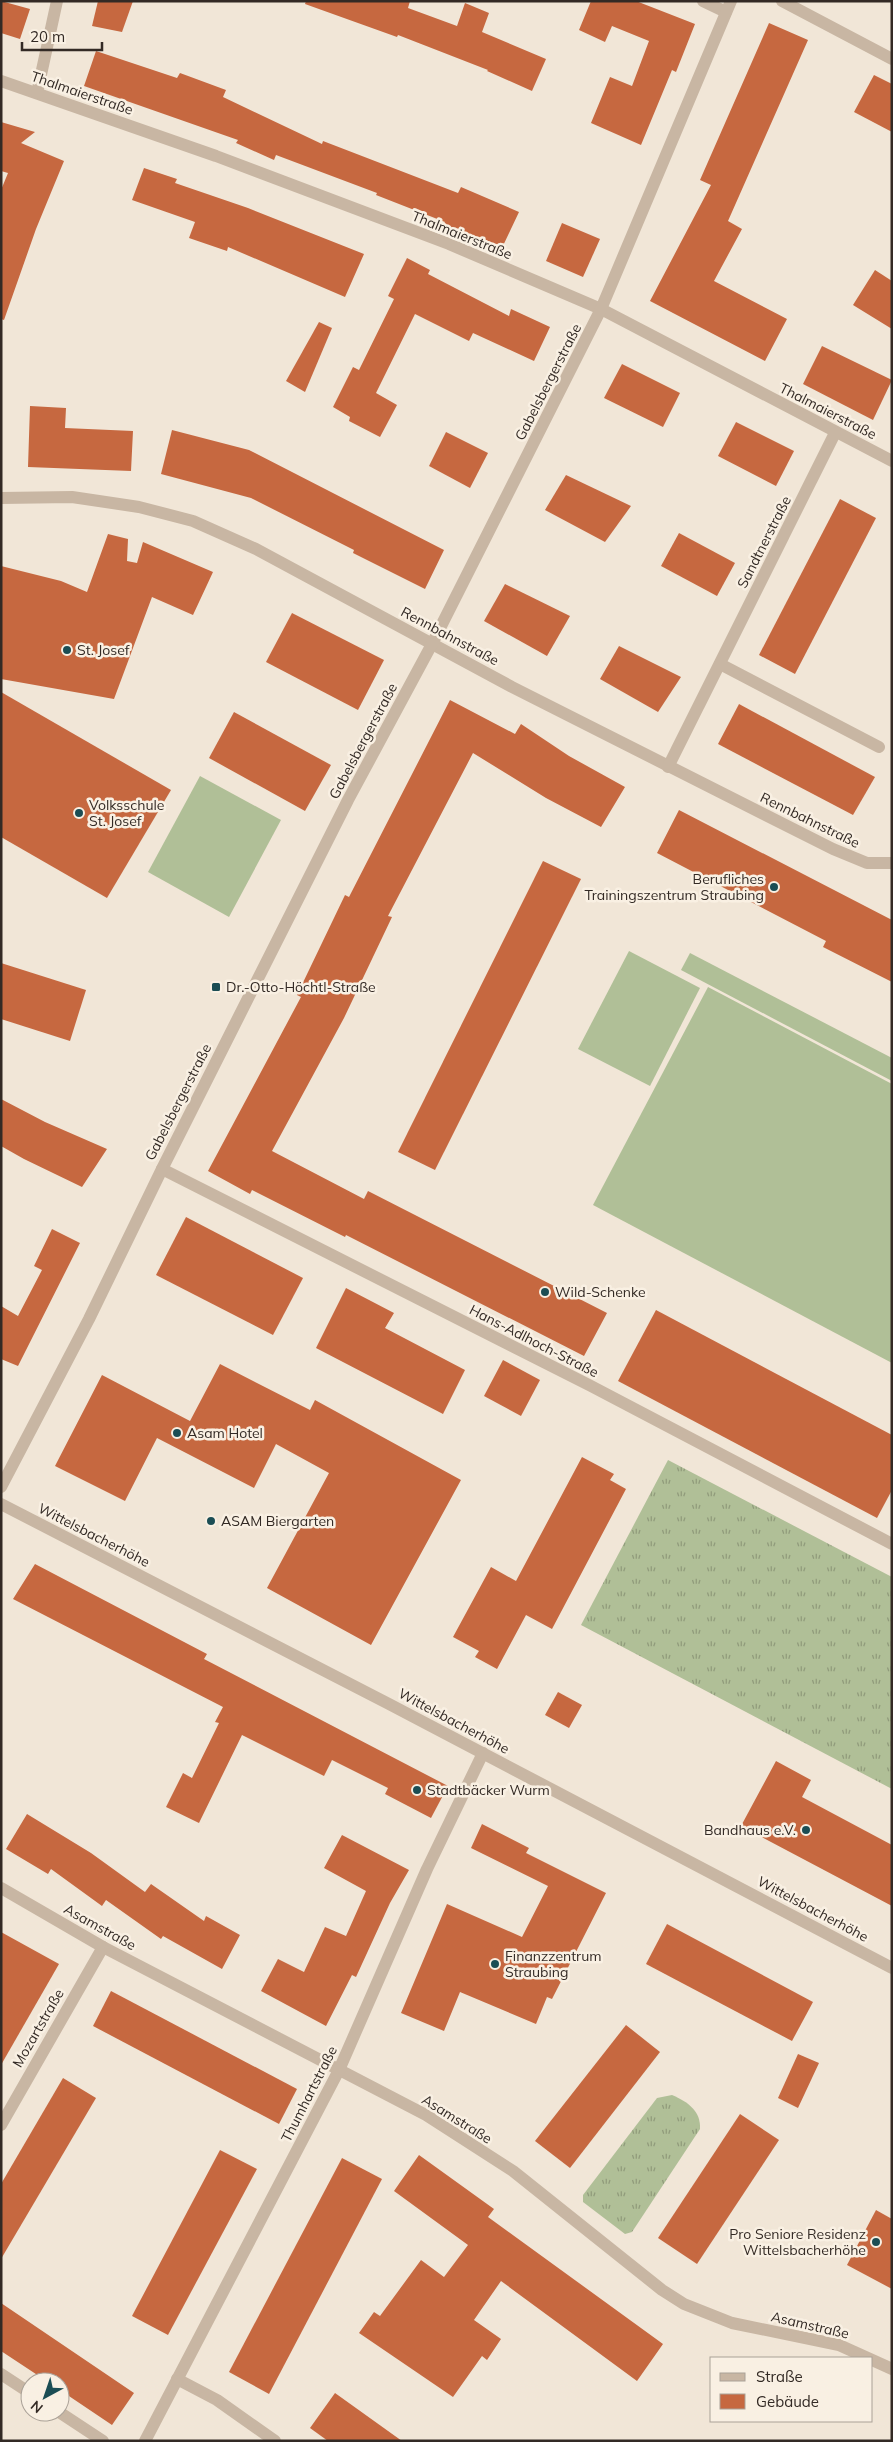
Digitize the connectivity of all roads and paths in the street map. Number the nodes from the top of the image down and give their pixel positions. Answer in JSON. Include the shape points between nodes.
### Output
{"nodes":[{"id":1,"x":57,"y":1,"type":"edge"},
{"id":2,"x":703,"y":1,"type":"edge"},
{"id":3,"x":782,"y":1,"type":"edge"},
{"id":4,"x":728,"y":7,"type":"edge"},
{"id":5,"x":892,"y":58,"type":"edge"},
{"id":6,"x":1,"y":82,"type":"edge"},
{"id":7,"x":37,"y":93,"type":"junction"},
{"id":8,"x":601,"y":309,"type":"junction"},
{"id":9,"x":835,"y":433,"type":"junction"},
{"id":10,"x":890,"y":456,"type":"edge"},
{"id":11,"x":1,"y":498,"type":"edge"},
{"id":12,"x":432,"y":644,"type":"junction"},
{"id":13,"x":720,"y":664,"type":"junction"},
{"id":14,"x":880,"y":747,"type":"dead end"},
{"id":15,"x":668,"y":767,"type":"junction"},
{"id":16,"x":892,"y":863,"type":"edge"},
{"id":17,"x":162,"y":1169,"type":"junction"},
{"id":18,"x":1,"y":1487,"type":"edge"},
{"id":19,"x":1,"y":1504,"type":"edge"},
{"id":20,"x":892,"y":1544,"type":"edge"},
{"id":21,"x":483,"y":1753,"type":"junction"},
{"id":22,"x":1,"y":1888,"type":"edge"},
{"id":23,"x":103,"y":1947,"type":"junction"},
{"id":24,"x":892,"y":1968,"type":"edge"},
{"id":25,"x":339,"y":2070,"type":"junction"},
{"id":26,"x":1,"y":2125,"type":"edge"},
{"id":27,"x":866,"y":2357,"type":"edge"},
{"id":28,"x":873,"y":2360,"type":"edge"},
{"id":29,"x":892,"y":2369,"type":"edge"},
{"id":30,"x":1,"y":2374,"type":"edge"},
{"id":31,"x":177,"y":2379,"type":"junction"},
{"id":32,"x":20,"y":2386,"type":"edge"},
{"id":33,"x":70,"y":2419,"type":"edge"},
{"id":34,"x":103,"y":2441,"type":"edge"},
{"id":35,"x":145,"y":2441,"type":"edge"},
{"id":36,"x":275,"y":2441,"type":"edge"}],
"edges":[{"from":1,"to":7,"type":"street"},
{"from":2,"to":4,"type":"street"},
{"from":3,"to":5,"type":"street"},
{"from":4,"to":8,"type":"street","name":"Gabelsbergerstraße"},
{"from":6,"to":7,"type":"street","name":"Thalmaierstraße"},
{"from":7,"to":8,"type":"street","name":"Thalmaierstraße","via":[[449,244]]},
{"from":8,"to":9,"type":"street","name":"Thalmaierstraße"},
{"from":8,"to":12,"type":"street","name":"Gabelsbergerstraße"},
{"from":9,"to":10,"type":"street","name":"Thalmaierstraße"},
{"from":9,"to":13,"type":"street","name":"Sandtnerstraße"},
{"from":11,"to":12,"type":"street","name":"Rennbahnstraße","via":[[72,497],[139,507],[193,521],[256,549]]},
{"from":12,"to":15,"type":"street","name":"Rennbahnstraße"},
{"from":12,"to":17,"type":"street","name":"Gabelsbergerstraße","via":[[348,800]]},
{"from":13,"to":14,"type":"street"},
{"from":13,"to":15,"type":"street","name":"Sandtnerstraße"},
{"from":15,"to":16,"type":"street","name":"Rennbahnstraße","via":[[833,849],[867,863]]},
{"from":17,"to":18,"type":"street","name":"Gabelsbergerstraße","via":[[89,1319]]},
{"from":17,"to":20,"type":"street","name":"Hans-Adlhoch-Straße","via":[[591,1386]]},
{"from":19,"to":21,"type":"street","name":"Wittelsbacherhöhe"},
{"from":21,"to":24,"type":"street","name":"Wittelsbacherhöhe"},
{"from":21,"to":25,"type":"street","name":"Thumhartstraße","via":[[427,1870]]},
{"from":22,"to":23,"type":"street","name":"Asamstraße"},
{"from":23,"to":25,"type":"street","name":"Asamstraße"},
{"from":23,"to":26,"type":"street","name":"Mozartstraße"},
{"from":25,"to":27,"type":"street","name":"Asamstraße","via":[[426,2115],[513,2171],[684,2304],[732,2323],[839,2345]]},
{"from":25,"to":31,"type":"street","name":"Thumhartstraße"},
{"from":28,"to":29,"type":"street","name":"Asamstraße"},
{"from":30,"to":32,"type":"street"},
{"from":31,"to":35,"type":"street","name":"Thumhartstraße"},
{"from":31,"to":36,"type":"street","via":[[217,2400]]},
{"from":33,"to":34,"type":"street"}]}
